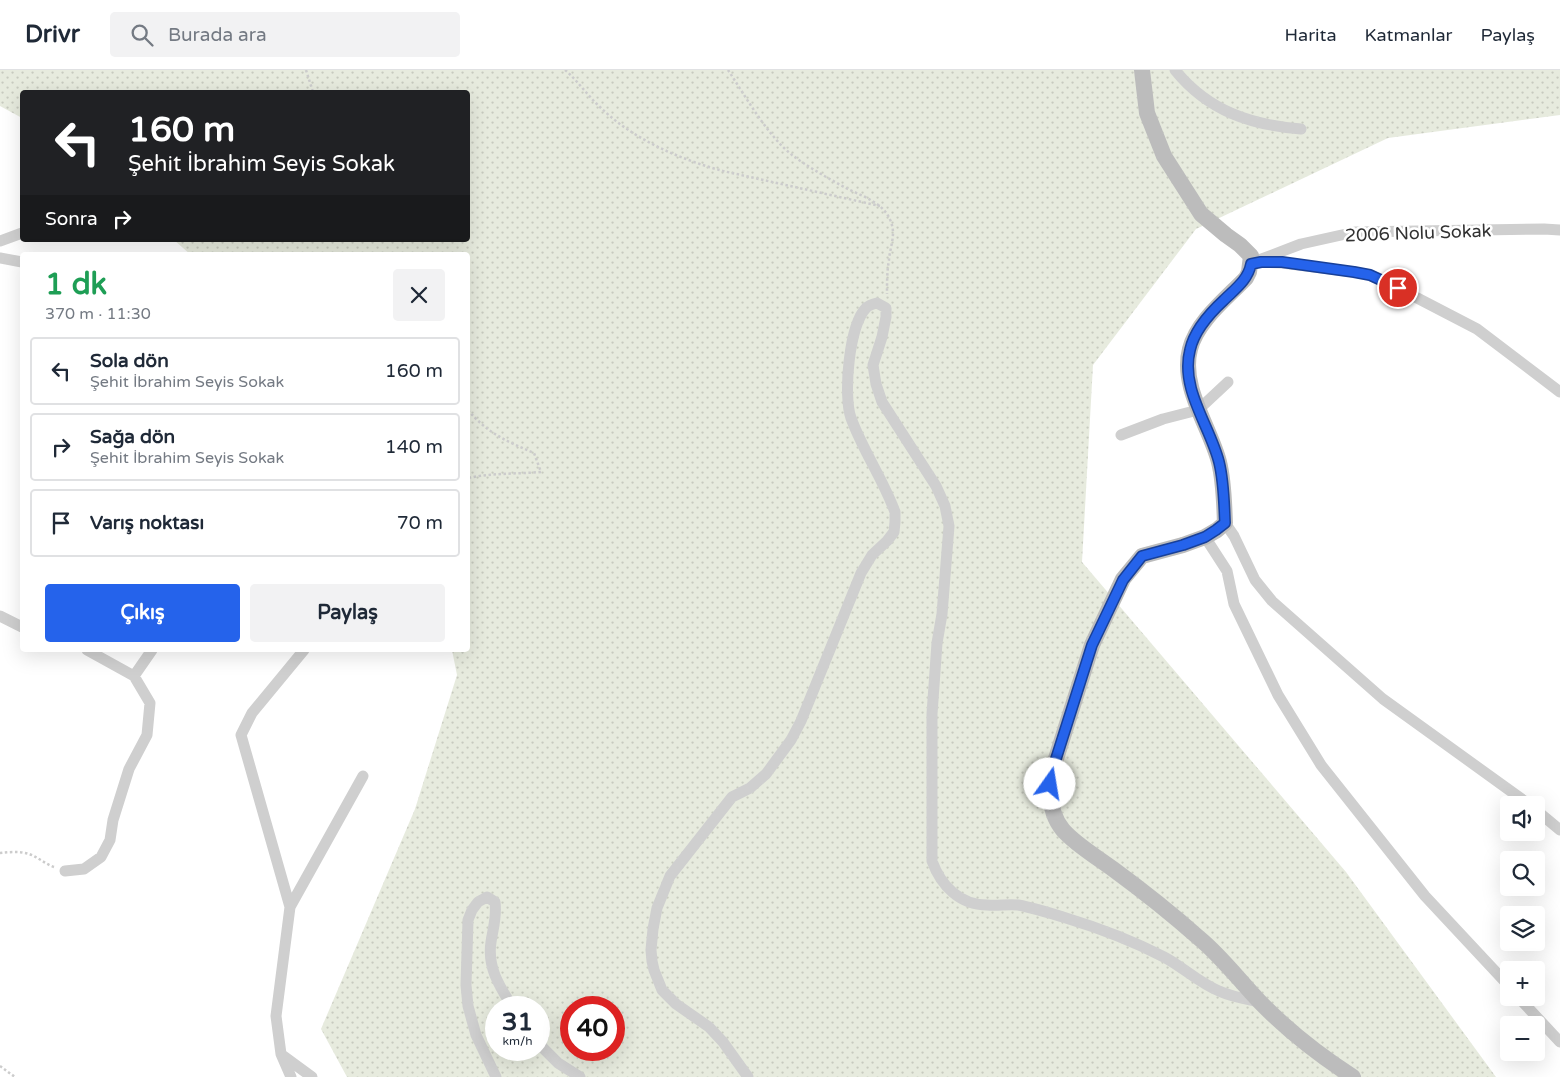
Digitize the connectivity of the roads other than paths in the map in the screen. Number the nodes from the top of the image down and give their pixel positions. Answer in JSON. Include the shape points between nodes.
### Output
{"nodes":[{"id":1,"x":1142,"y":70,"type":"edge"},
{"id":2,"x":1175,"y":70,"type":"edge"},
{"id":3,"x":1301,"y":129,"type":"dead end"},
{"id":4,"x":1560,"y":230,"type":"edge"},
{"id":5,"x":20,"y":235,"type":"edge"},
{"id":6,"x":0,"y":241,"type":"edge"},
{"id":7,"x":0,"y":258,"type":"edge"},
{"id":8,"x":20,"y":262,"type":"edge"},
{"id":9,"x":1251,"y":264,"type":"junction"},
{"id":10,"x":1228,"y":382,"type":"dead end"},
{"id":11,"x":1560,"y":392,"type":"edge"},
{"id":12,"x":1198,"y":410,"type":"junction"},
{"id":13,"x":1121,"y":435,"type":"dead end"},
{"id":14,"x":1225,"y":523,"type":"junction"},
{"id":15,"x":1205,"y":537,"type":"junction"},
{"id":16,"x":0,"y":616,"type":"edge"},
{"id":17,"x":20,"y":626,"type":"edge"},
{"id":18,"x":91,"y":652,"type":"edge"},
{"id":19,"x":151,"y":652,"type":"edge"},
{"id":20,"x":302,"y":652,"type":"edge"},
{"id":21,"x":134,"y":676,"type":"junction"},
{"id":22,"x":362,"y":776,"type":"dead end"},
{"id":23,"x":1518,"y":796,"type":"edge"},
{"id":24,"x":1545,"y":818,"type":"edge"},
{"id":25,"x":1560,"y":830,"type":"edge"},
{"id":26,"x":65,"y":871,"type":"road end"},
{"id":27,"x":290,"y":907,"type":"junction"},
{"id":28,"x":1500,"y":976,"type":"edge"},
{"id":29,"x":505,"y":996,"type":"edge"},
{"id":30,"x":1260,"y":1002,"type":"junction"},
{"id":31,"x":1526,"y":1006,"type":"edge"},
{"id":32,"x":1560,"y":1042,"type":"edge"},
{"id":33,"x":281,"y":1054,"type":"junction"},
{"id":34,"x":485,"y":1054,"type":"edge"},
{"id":35,"x":550,"y":1055,"type":"edge"},
{"id":36,"x":488,"y":1061,"type":"edge"},
{"id":37,"x":291,"y":1077,"type":"edge"},
{"id":38,"x":312,"y":1077,"type":"edge"},
{"id":39,"x":496,"y":1077,"type":"edge"},
{"id":40,"x":580,"y":1077,"type":"edge"},
{"id":41,"x":748,"y":1077,"type":"edge"},
{"id":42,"x":1353,"y":1077,"type":"edge"}],
"edges":[{"from":1,"to":9,"type":"street","via":[[1147,113],[1164,156],[1201,214],[1246,251],[1251,256]]},
{"from":2,"to":3,"type":"street","via":[[1203,98],[1239,117],[1264,125]]},
{"from":4,"to":9,"type":"street","name":"2006 Nolu Sokak","via":[[1355,232],[1302,244]]},
{"from":5,"to":6,"type":"street"},
{"from":7,"to":8,"type":"street"},
{"from":9,"to":11,"type":"street","via":[[1282,262],[1370,275],[1477,329]]},
{"from":9,"to":12,"type":"street","via":[[1246,278],[1208,317],[1190,349],[1191,386]]},
{"from":10,"to":12,"type":"street"},
{"from":12,"to":13,"type":"street"},
{"from":12,"to":14,"type":"street","via":[[1220,464]]},
{"from":14,"to":15,"type":"street"},
{"from":14,"to":23,"type":"street","via":[[1256,580],[1272,601],[1383,699]]},
{"from":15,"to":28,"type":"street","via":[[1227,571],[1234,604],[1278,695],[1321,765],[1425,896]]},
{"from":15,"to":30,"type":"street","via":[[1142,556],[1123,580],[1092,645],[1054,765],[1051,801],[1062,829],[1072,839],[1202,939]]},
{"from":16,"to":17,"type":"street"},
{"from":18,"to":21,"type":"street"},
{"from":19,"to":21,"type":"street"},
{"from":20,"to":27,"type":"street","via":[[252,713],[241,735]]},
{"from":21,"to":26,"type":"street","via":[[150,704],[148,735],[129,769],[110,840],[101,857],[84,869]]},
{"from":22,"to":27,"type":"street"},
{"from":24,"to":25,"type":"street"},
{"from":27,"to":33,"type":"street","via":[[276,1016]]},
{"from":29,"to":34,"type":"street","via":[[497,984],[491,963],[496,902],[487,897],[478,902],[468,920],[466,985],[468,1006]]},
{"from":30,"to":41,"type":"street","via":[[1217,991],[1164,957],[1126,939],[1066,918],[1018,905],[987,906],[967,901],[949,890],[937,873],[932,861],[932,714],[948,526],[941,497],[882,402],[876,384],[873,365],[886,318],[886,308],[876,302],[867,307],[857,325],[847,397],[851,417],[895,512],[894,532],[872,555],[861,573],[791,740],[759,781],[732,797],[670,876],[657,908],[653,929],[652,961],[662,990],[713,1030]]},
{"from":30,"to":42,"type":"street","via":[[1288,1030]]},
{"from":31,"to":32,"type":"street"},
{"from":33,"to":37,"type":"street"},
{"from":33,"to":38,"type":"street"},
{"from":35,"to":40,"type":"street"},
{"from":36,"to":39,"type":"street"}]}
